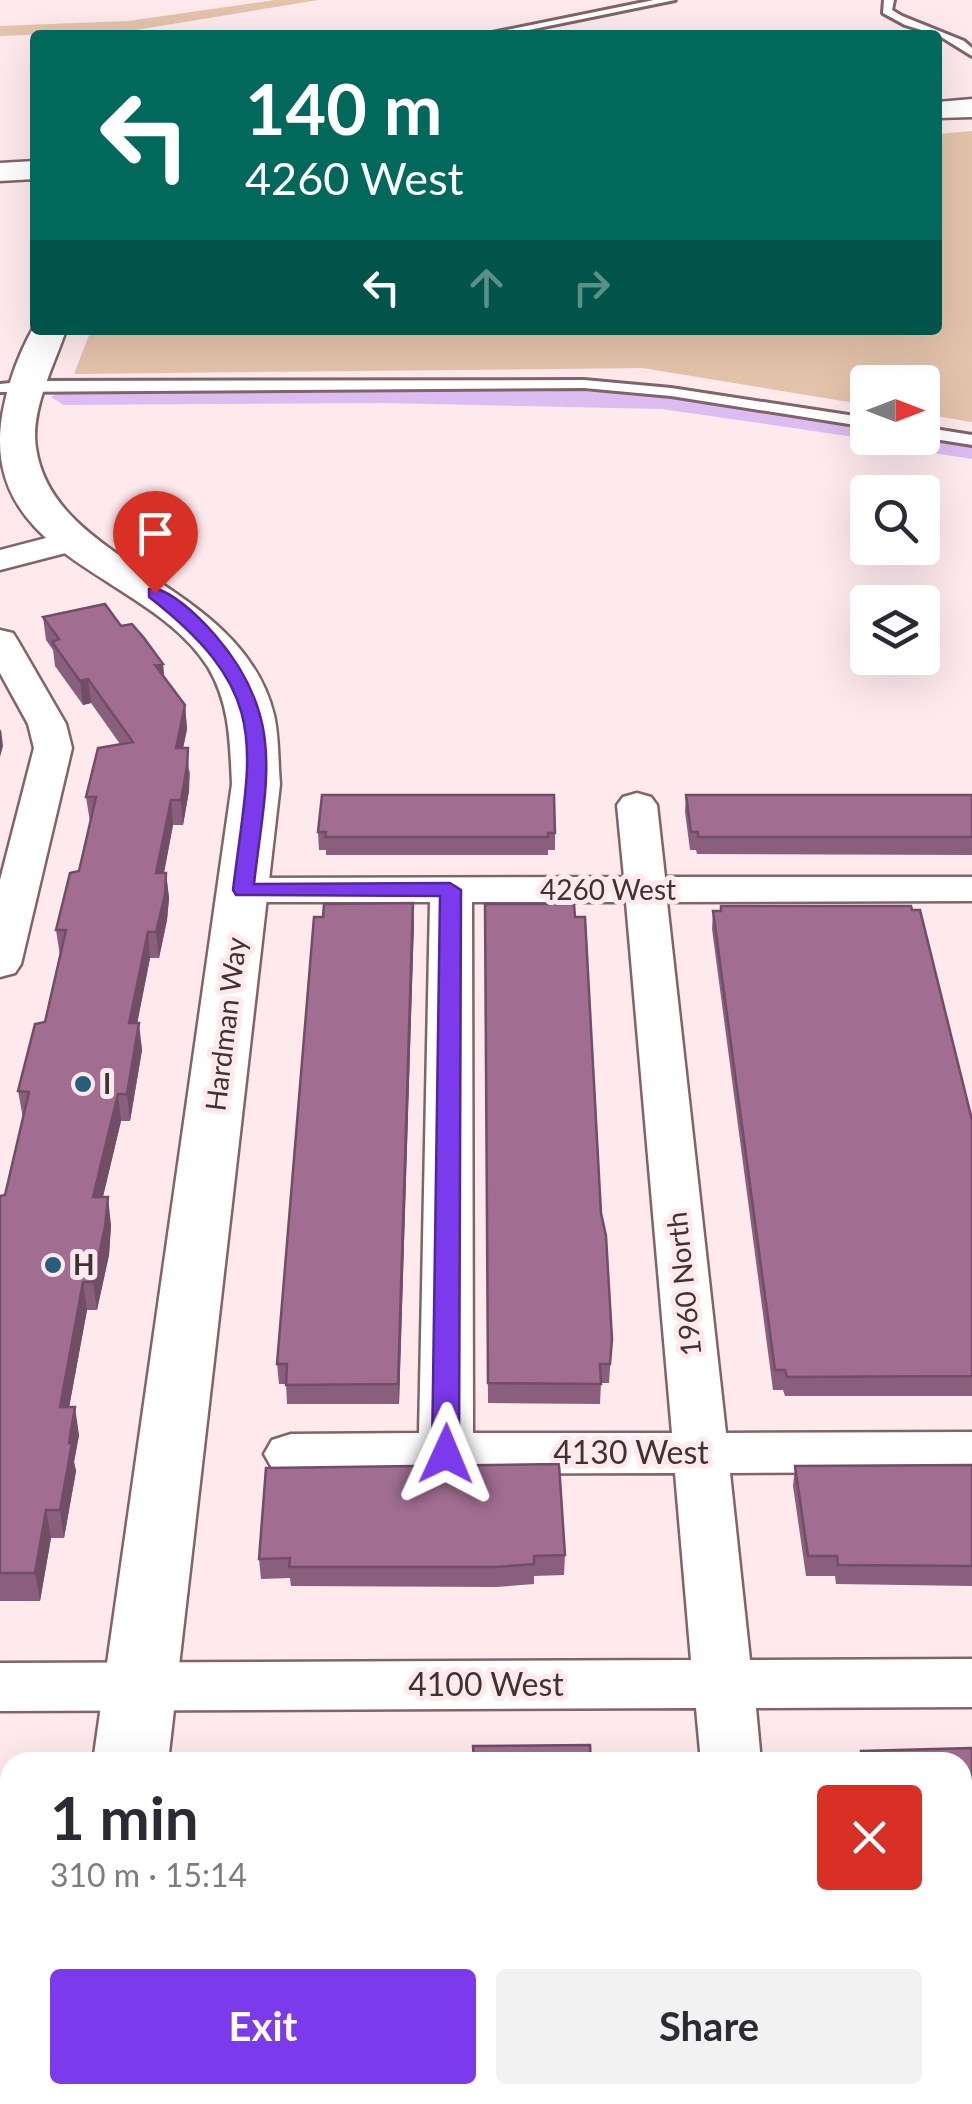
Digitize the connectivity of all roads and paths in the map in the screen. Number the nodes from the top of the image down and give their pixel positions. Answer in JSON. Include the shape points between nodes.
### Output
{"nodes":[{"id":1,"x":670,"y":0,"type":"edge"},
{"id":2,"x":889,"y":0,"type":"edge"},
{"id":3,"x":513,"y":30,"type":"edge"},
{"id":4,"x":972,"y":53,"type":"edge"},
{"id":5,"x":972,"y":108,"type":"edge"},
{"id":6,"x":942,"y":110,"type":"edge"},
{"id":7,"x":30,"y":170,"type":"edge"},
{"id":8,"x":0,"y":172,"type":"edge"},
{"id":9,"x":46,"y":335,"type":"edge"},
{"id":10,"x":16,"y":386,"type":"edge"},
{"id":11,"x":850,"y":420,"type":"edge"},
{"id":12,"x":940,"y":435,"type":"edge"},
{"id":13,"x":972,"y":440,"type":"edge"},
{"id":14,"x":74,"y":540,"type":"junction"},
{"id":15,"x":0,"y":560,"type":"edge"},
{"id":16,"x":0,"y":642,"type":"edge"},
{"id":17,"x":636,"y":805,"type":"dead end"},
{"id":18,"x":243,"y":890,"type":"junction"},
{"id":19,"x":450,"y":890,"type":"junction"},
{"id":20,"x":645,"y":890,"type":"junction"},
{"id":21,"x":972,"y":890,"type":"edge"},
{"id":22,"x":0,"y":964,"type":"edge"},
{"id":23,"x":701,"y":1452,"type":"junction"},
{"id":24,"x":972,"y":1452,"type":"edge"},
{"id":25,"x":290,"y":1454,"type":"dead end"},
{"id":26,"x":446,"y":1454,"type":"junction"},
{"id":27,"x":972,"y":1682,"type":"edge"},
{"id":28,"x":723,"y":1684,"type":"junction"},
{"id":29,"x":0,"y":1686,"type":"edge"},
{"id":30,"x":142,"y":1686,"type":"junction"},
{"id":31,"x":133,"y":1752,"type":"edge"},
{"id":32,"x":730,"y":1752,"type":"edge"}],
"edges":[{"from":1,"to":3,"type":"lane"},
{"from":2,"to":4,"type":"lane","via":[[887,11],[902,22],[942,30]]},
{"from":5,"to":6,"type":"street"},
{"from":7,"to":8,"type":"street"},
{"from":9,"to":10,"type":"street","name":"Hardman Way"},
{"from":10,"to":11,"type":"lane","via":[[584,384]]},
{"from":10,"to":14,"type":"street","name":"Hardman Way","via":[[20,470],[36,502]]},
{"from":12,"to":13,"type":"lane"},
{"from":14,"to":15,"type":"street"},
{"from":14,"to":18,"type":"street","name":"Hardman Way","via":[[198,626],[242,686],[259,754]]},
{"from":16,"to":22,"type":"street","via":[[47,724],[53,748]]},
{"from":17,"to":20,"type":"street","name":"1960 North"},
{"from":18,"to":19,"type":"street","name":"4260 West"},
{"from":18,"to":30,"type":"street","name":"Hardman Way"},
{"from":19,"to":20,"type":"street","name":"4260 West"},
{"from":19,"to":26,"type":"street"},
{"from":20,"to":21,"type":"street","name":"4260 West"},
{"from":20,"to":23,"type":"street","name":"1960 North"},
{"from":23,"to":24,"type":"street","name":"4130 West"},
{"from":23,"to":26,"type":"street","name":"4130 West"},
{"from":23,"to":28,"type":"street","name":"1960 North"},
{"from":25,"to":26,"type":"street","name":"4130 West"},
{"from":27,"to":28,"type":"street","name":"4100 West"},
{"from":28,"to":30,"type":"street","name":"4100 West"},
{"from":28,"to":32,"type":"street","name":"1960 North"},
{"from":29,"to":30,"type":"street","name":"4100 West"},
{"from":30,"to":31,"type":"street","name":"Hardman Way"}]}
